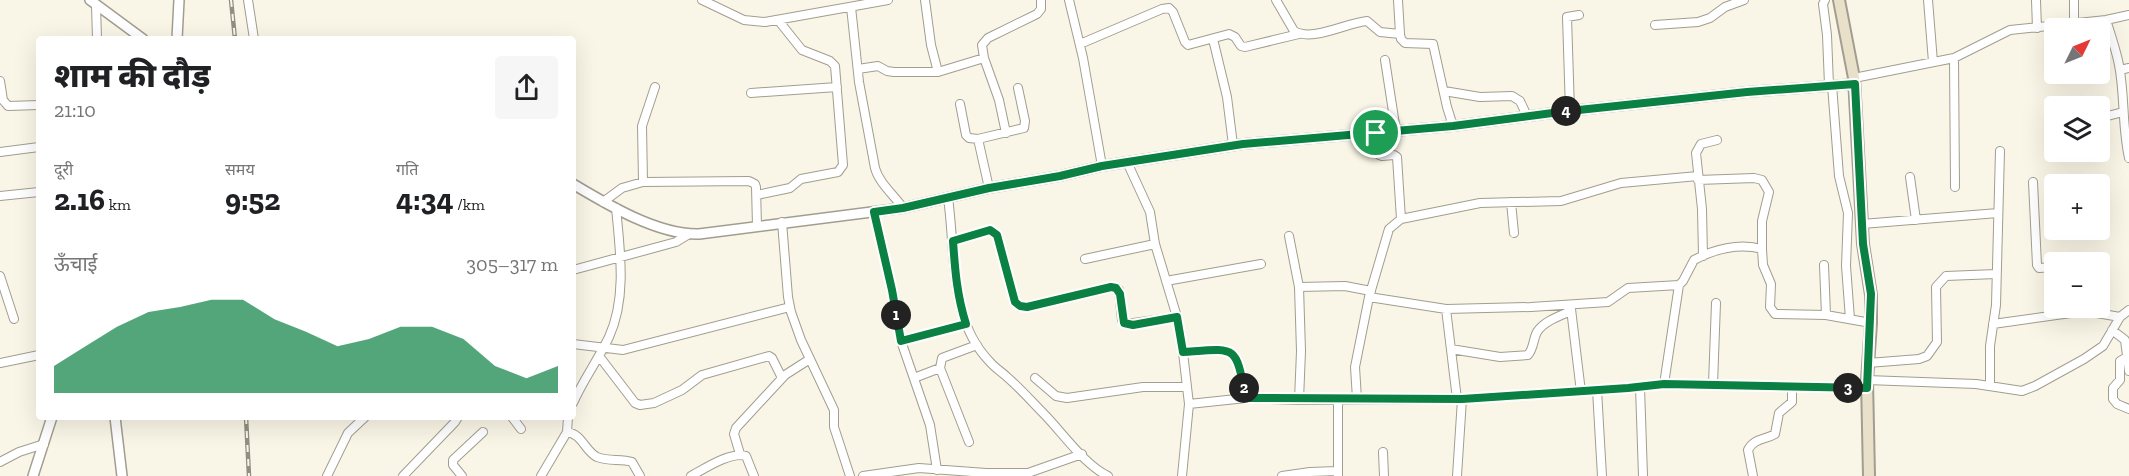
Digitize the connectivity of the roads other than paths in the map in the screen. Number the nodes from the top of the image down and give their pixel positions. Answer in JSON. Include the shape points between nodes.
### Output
{"nodes":[{"id":1,"x":178,"y":0,"type":"edge"},
{"id":2,"x":248,"y":0,"type":"edge"},
{"id":3,"x":702,"y":0,"type":"edge"},
{"id":4,"x":888,"y":0,"type":"edge"},
{"id":5,"x":925,"y":0,"type":"edge"},
{"id":6,"x":1041,"y":0,"type":"edge"},
{"id":7,"x":1069,"y":0,"type":"edge"},
{"id":8,"x":1276,"y":0,"type":"edge"},
{"id":9,"x":1398,"y":0,"type":"edge"},
{"id":10,"x":1744,"y":0,"type":"edge"},
{"id":11,"x":1825,"y":0,"type":"edge"},
{"id":12,"x":1839,"y":0,"type":"edge"},
{"id":13,"x":1928,"y":0,"type":"edge"},
{"id":14,"x":2036,"y":0,"type":"edge"},
{"id":15,"x":2074,"y":0,"type":"edge"},
{"id":16,"x":93,"y":2,"type":"edge"},
{"id":17,"x":851,"y":7,"type":"junction"},
{"id":18,"x":1579,"y":15,"type":"dead end"},
{"id":19,"x":2129,"y":15,"type":"edge"},
{"id":20,"x":2074,"y":18,"type":"edge"},
{"id":21,"x":2110,"y":19,"type":"edge"},
{"id":22,"x":778,"y":20,"type":"junction"},
{"id":23,"x":1655,"y":25,"type":"dead end"},
{"id":24,"x":2044,"y":27,"type":"edge"},
{"id":25,"x":2037,"y":28,"type":"junction"},
{"id":26,"x":1299,"y":34,"type":"junction"},
{"id":27,"x":1400,"y":34,"type":"junction"},
{"id":28,"x":2110,"y":34,"type":"edge"},
{"id":29,"x":97,"y":36,"type":"edge"},
{"id":30,"x":139,"y":36,"type":"edge"},
{"id":31,"x":178,"y":36,"type":"edge"},
{"id":32,"x":254,"y":36,"type":"edge"},
{"id":33,"x":1213,"y":39,"type":"junction"},
{"id":34,"x":1080,"y":44,"type":"junction"},
{"id":35,"x":984,"y":58,"type":"junction"},
{"id":36,"x":1954,"y":58,"type":"junction"},
{"id":37,"x":1385,"y":60,"type":"dead end"},
{"id":38,"x":1933,"y":62,"type":"junction"},
{"id":39,"x":2129,"y":68,"type":"edge"},
{"id":40,"x":858,"y":69,"type":"junction"},
{"id":41,"x":2120,"y":70,"type":"junction"},
{"id":42,"x":938,"y":72,"type":"junction"},
{"id":43,"x":0,"y":81,"type":"edge"},
{"id":44,"x":1854,"y":81,"type":"junction"},
{"id":45,"x":1831,"y":85,"type":"junction"},
{"id":46,"x":655,"y":87,"type":"dead end"},
{"id":47,"x":837,"y":87,"type":"junction"},
{"id":48,"x":1018,"y":88,"type":"dead end"},
{"id":49,"x":1444,"y":91,"type":"junction"},
{"id":50,"x":2126,"y":92,"type":"edge"},
{"id":51,"x":751,"y":93,"type":"dead end"},
{"id":52,"x":960,"y":104,"type":"dead end"},
{"id":53,"x":36,"y":105,"type":"edge"},
{"id":54,"x":1570,"y":111,"type":"junction"},
{"id":55,"x":2123,"y":112,"type":"junction"},
{"id":56,"x":2110,"y":115,"type":"edge"},
{"id":57,"x":1527,"y":116,"type":"junction"},
{"id":58,"x":1453,"y":126,"type":"junction"},
{"id":59,"x":1396,"y":131,"type":"junction"},
{"id":60,"x":1006,"y":133,"type":"junction"},
{"id":61,"x":1376,"y":133,"type":"junction"},
{"id":62,"x":978,"y":139,"type":"junction"},
{"id":63,"x":1717,"y":140,"type":"dead end"},
{"id":64,"x":1233,"y":145,"type":"junction"},
{"id":65,"x":36,"y":147,"type":"edge"},
{"id":66,"x":2000,"y":151,"type":"dead end"},
{"id":67,"x":0,"y":152,"type":"edge"},
{"id":68,"x":2129,"y":158,"type":"edge"},
{"id":69,"x":1127,"y":162,"type":"junction"},
{"id":70,"x":1102,"y":166,"type":"junction"},
{"id":71,"x":1910,"y":177,"type":"dead end"},
{"id":72,"x":1698,"y":178,"type":"junction"},
{"id":73,"x":643,"y":182,"type":"junction"},
{"id":74,"x":2033,"y":182,"type":"dead end"},
{"id":75,"x":576,"y":186,"type":"edge"},
{"id":76,"x":1955,"y":187,"type":"dead end"},
{"id":77,"x":989,"y":188,"type":"junction"},
{"id":78,"x":36,"y":192,"type":"edge"},
{"id":79,"x":757,"y":195,"type":"junction"},
{"id":80,"x":0,"y":196,"type":"edge"},
{"id":81,"x":948,"y":198,"type":"junction"},
{"id":82,"x":603,"y":202,"type":"junction"},
{"id":83,"x":1511,"y":202,"type":"junction"},
{"id":84,"x":616,"y":208,"type":"junction"},
{"id":85,"x":903,"y":208,"type":"junction"},
{"id":86,"x":874,"y":212,"type":"junction"},
{"id":87,"x":1998,"y":213,"type":"junction"},
{"id":88,"x":1401,"y":219,"type":"junction"},
{"id":89,"x":1916,"y":220,"type":"junction"},
{"id":90,"x":782,"y":222,"type":"junction"},
{"id":91,"x":1862,"y":224,"type":"junction"},
{"id":92,"x":757,"y":226,"type":"junction"},
{"id":93,"x":689,"y":234,"type":"junction"},
{"id":94,"x":1514,"y":234,"type":"dead end"},
{"id":95,"x":1289,"y":236,"type":"dead end"},
{"id":96,"x":953,"y":241,"type":"junction"},
{"id":97,"x":1155,"y":244,"type":"junction"},
{"id":98,"x":1762,"y":249,"type":"junction"},
{"id":99,"x":1703,"y":256,"type":"junction"},
{"id":100,"x":621,"y":258,"type":"junction"},
{"id":101,"x":1085,"y":259,"type":"dead end"},
{"id":102,"x":1261,"y":264,"type":"dead end"},
{"id":103,"x":1824,"y":265,"type":"dead end"},
{"id":104,"x":2044,"y":268,"type":"edge"},
{"id":105,"x":576,"y":269,"type":"edge"},
{"id":106,"x":1996,"y":274,"type":"junction"},
{"id":107,"x":0,"y":276,"type":"edge"},
{"id":108,"x":1166,"y":281,"type":"junction"},
{"id":109,"x":1679,"y":285,"type":"junction"},
{"id":110,"x":1299,"y":287,"type":"junction"},
{"id":111,"x":1370,"y":294,"type":"junction"},
{"id":112,"x":1716,"y":303,"type":"dead end"},
{"id":113,"x":790,"y":307,"type":"junction"},
{"id":114,"x":1571,"y":308,"type":"junction"},
{"id":115,"x":1446,"y":309,"type":"junction"},
{"id":116,"x":2129,"y":310,"type":"edge"},
{"id":117,"x":1826,"y":315,"type":"junction"},
{"id":118,"x":2110,"y":315,"type":"edge"},
{"id":119,"x":2044,"y":316,"type":"edge"},
{"id":120,"x":1177,"y":317,"type":"junction"},
{"id":121,"x":2120,"y":317,"type":"junction"},
{"id":122,"x":14,"y":319,"type":"dead end"},
{"id":123,"x":1850,"y":319,"type":"junction"},
{"id":124,"x":1871,"y":323,"type":"junction"},
{"id":125,"x":966,"y":324,"type":"junction"},
{"id":126,"x":1993,"y":324,"type":"junction"},
{"id":127,"x":2112,"y":330,"type":"junction"},
{"id":128,"x":901,"y":341,"type":"junction"},
{"id":129,"x":576,"y":345,"type":"edge"},
{"id":130,"x":977,"y":345,"type":"junction"},
{"id":131,"x":1451,"y":349,"type":"junction"},
{"id":132,"x":601,"y":352,"type":"junction"},
{"id":133,"x":1183,"y":352,"type":"junction"},
{"id":134,"x":36,"y":356,"type":"edge"},
{"id":135,"x":2127,"y":357,"type":"junction"},
{"id":136,"x":810,"y":359,"type":"junction"},
{"id":137,"x":0,"y":363,"type":"edge"},
{"id":138,"x":1868,"y":363,"type":"junction"},
{"id":139,"x":940,"y":368,"type":"junction"},
{"id":140,"x":2129,"y":370,"type":"edge"},
{"id":141,"x":782,"y":378,"type":"junction"},
{"id":142,"x":914,"y":378,"type":"junction"},
{"id":143,"x":1035,"y":378,"type":"dead end"},
{"id":144,"x":1664,"y":384,"type":"junction"},
{"id":145,"x":1713,"y":384,"type":"junction"},
{"id":146,"x":1867,"y":384,"type":"junction"},
{"id":147,"x":1989,"y":385,"type":"junction"},
{"id":148,"x":1186,"y":387,"type":"junction"},
{"id":149,"x":1640,"y":387,"type":"junction"},
{"id":150,"x":1792,"y":387,"type":"junction"},
{"id":151,"x":1597,"y":390,"type":"junction"},
{"id":152,"x":1581,"y":392,"type":"junction"},
{"id":153,"x":576,"y":396,"type":"edge"},
{"id":154,"x":1246,"y":398,"type":"junction"},
{"id":155,"x":1299,"y":399,"type":"junction"},
{"id":156,"x":1338,"y":399,"type":"junction"},
{"id":157,"x":1357,"y":399,"type":"junction"},
{"id":158,"x":1459,"y":399,"type":"junction"},
{"id":159,"x":1189,"y":404,"type":"junction"},
{"id":160,"x":2129,"y":409,"type":"edge"},
{"id":161,"x":51,"y":420,"type":"edge"},
{"id":162,"x":115,"y":420,"type":"edge"},
{"id":163,"x":362,"y":420,"type":"edge"},
{"id":164,"x":455,"y":420,"type":"edge"},
{"id":165,"x":514,"y":420,"type":"edge"},
{"id":166,"x":568,"y":420,"type":"edge"},
{"id":167,"x":521,"y":429,"type":"dead end"},
{"id":168,"x":483,"y":432,"type":"dead end"},
{"id":169,"x":567,"y":432,"type":"junction"},
{"id":170,"x":969,"y":442,"type":"dead end"},
{"id":171,"x":44,"y":444,"type":"junction"},
{"id":172,"x":1383,"y":452,"type":"dead end"},
{"id":173,"x":740,"y":454,"type":"junction"},
{"id":174,"x":1082,"y":454,"type":"junction"},
{"id":175,"x":0,"y":462,"type":"edge"},
{"id":176,"x":937,"y":470,"type":"junction"},
{"id":177,"x":1338,"y":473,"type":"edge"},
{"id":178,"x":1104,"y":475,"type":"edge"},
{"id":179,"x":33,"y":476,"type":"edge"},
{"id":180,"x":122,"y":476,"type":"edge"},
{"id":181,"x":327,"y":476,"type":"edge"},
{"id":182,"x":403,"y":476,"type":"edge"},
{"id":183,"x":462,"y":476,"type":"edge"},
{"id":184,"x":541,"y":476,"type":"edge"},
{"id":185,"x":640,"y":476,"type":"edge"},
{"id":186,"x":691,"y":476,"type":"edge"},
{"id":187,"x":754,"y":476,"type":"edge"},
{"id":188,"x":850,"y":476,"type":"edge"},
{"id":189,"x":863,"y":476,"type":"edge"},
{"id":190,"x":1182,"y":476,"type":"edge"},
{"id":191,"x":1282,"y":476,"type":"edge"},
{"id":192,"x":1384,"y":476,"type":"edge"},
{"id":193,"x":1457,"y":476,"type":"edge"},
{"id":194,"x":1602,"y":476,"type":"edge"},
{"id":195,"x":1643,"y":476,"type":"edge"},
{"id":196,"x":1753,"y":476,"type":"edge"},
{"id":197,"x":1869,"y":476,"type":"edge"}],
"edges":[{"from":1,"to":31,"type":"street"},
{"from":2,"to":32,"type":"street"},
{"from":3,"to":22,"type":"street","via":[[744,20]]},
{"from":4,"to":17,"type":"street"},
{"from":5,"to":42,"type":"street"},
{"from":6,"to":35,"type":"street","via":[[1037,14],[984,41]]},
{"from":7,"to":34,"type":"street"},
{"from":8,"to":26,"type":"street"},
{"from":9,"to":27,"type":"street"},
{"from":10,"to":23,"type":"street","via":[[1698,22]]},
{"from":11,"to":45,"type":"street"},
{"from":12,"to":44,"type":"main road"},
{"from":13,"to":38,"type":"street"},
{"from":14,"to":25,"type":"street"},
{"from":15,"to":20,"type":"street"},
{"from":16,"to":29,"type":"street"},
{"from":16,"to":30,"type":"street"},
{"from":17,"to":22,"type":"street"},
{"from":17,"to":40,"type":"street"},
{"from":18,"to":54,"type":"street","via":[[1566,17]]},
{"from":19,"to":21,"type":"street"},
{"from":22,"to":47,"type":"street","via":[[802,50],[833,63]]},
{"from":24,"to":25,"type":"street"},
{"from":25,"to":36,"type":"street","via":[[2010,30]]},
{"from":26,"to":27,"type":"street","via":[[1367,21],[1380,32]]},
{"from":26,"to":33,"type":"street","via":[[1245,47],[1232,34]]},
{"from":27,"to":49,"type":"street","via":[[1406,43],[1432,44]]},
{"from":28,"to":41,"type":"street"},
{"from":33,"to":34,"type":"street","via":[[1188,45],[1173,12],[1162,9]]},
{"from":33,"to":64,"type":"street","via":[[1227,97]]},
{"from":34,"to":70,"type":"street"},
{"from":35,"to":42,"type":"street"},
{"from":35,"to":60,"type":"street"},
{"from":36,"to":38,"type":"street"},
{"from":36,"to":76,"type":"street"},
{"from":37,"to":59,"type":"street"},
{"from":38,"to":44,"type":"street"},
{"from":39,"to":41,"type":"street"},
{"from":40,"to":42,"type":"street","via":[[878,66],[894,72]]},
{"from":40,"to":85,"type":"street","via":[[878,177]]},
{"from":41,"to":50,"type":"street"},
{"from":43,"to":53,"type":"street","via":[[8,106]]},
{"from":44,"to":45,"type":"street"},
{"from":44,"to":91,"type":"main road"},
{"from":45,"to":54,"type":"street"},
{"from":45,"to":123,"type":"street","via":[[1839,176],[1848,213]]},
{"from":46,"to":73,"type":"street","via":[[642,126]]},
{"from":47,"to":51,"type":"street"},
{"from":47,"to":79,"type":"street","via":[[843,168],[798,180],[790,188]]},
{"from":48,"to":60,"type":"street","via":[[1025,126]]},
{"from":49,"to":57,"type":"street","via":[[1474,97],[1512,96],[1520,101]]},
{"from":49,"to":58,"type":"street"},
{"from":50,"to":55,"type":"street"},
{"from":52,"to":62,"type":"street","via":[[966,135]]},
{"from":54,"to":57,"type":"street"},
{"from":55,"to":56,"type":"street"},
{"from":55,"to":68,"type":"street"},
{"from":57,"to":58,"type":"street"},
{"from":58,"to":59,"type":"street"},
{"from":59,"to":61,"type":"street"},
{"from":60,"to":62,"type":"street"},
{"from":61,"to":64,"type":"street"},
{"from":61,"to":88,"type":"street","via":[[1379,154],[1397,157]]},
{"from":62,"to":77,"type":"street"},
{"from":63,"to":72,"type":"street","via":[[1697,148]]},
{"from":64,"to":69,"type":"street"},
{"from":65,"to":67,"type":"street"},
{"from":66,"to":87,"type":"street"},
{"from":69,"to":70,"type":"street"},
{"from":69,"to":97,"type":"street","via":[[1150,212]]},
{"from":70,"to":77,"type":"street"},
{"from":71,"to":89,"type":"street"},
{"from":72,"to":83,"type":"street","via":[[1621,183],[1561,201]]},
{"from":72,"to":98,"type":"street","via":[[1754,178],[1765,183],[1769,192],[1762,221]]},
{"from":72,"to":99,"type":"street"},
{"from":73,"to":79,"type":"street","via":[[749,181],[755,184]]},
{"from":73,"to":82,"type":"street","via":[[622,188]]},
{"from":74,"to":104,"type":"street","via":[[2036,261],[2039,268]]},
{"from":75,"to":82,"type":"street"},
{"from":77,"to":81,"type":"street"},
{"from":78,"to":80,"type":"street"},
{"from":79,"to":92,"type":"street"},
{"from":81,"to":85,"type":"street"},
{"from":81,"to":96,"type":"street"},
{"from":82,"to":84,"type":"street"},
{"from":83,"to":88,"type":"street","via":[[1480,203]]},
{"from":83,"to":94,"type":"street"},
{"from":84,"to":93,"type":"street","via":[[660,227]]},
{"from":84,"to":100,"type":"street"},
{"from":85,"to":86,"type":"street"},
{"from":86,"to":90,"type":"street"},
{"from":86,"to":128,"type":"street"},
{"from":87,"to":89,"type":"street"},
{"from":87,"to":106,"type":"street"},
{"from":88,"to":111,"type":"street","via":[[1389,229]]},
{"from":89,"to":91,"type":"street"},
{"from":90,"to":92,"type":"street"},
{"from":90,"to":113,"type":"street"},
{"from":91,"to":124,"type":"main road"},
{"from":92,"to":93,"type":"street"},
{"from":93,"to":100,"type":"street","via":[[676,242]]},
{"from":95,"to":110,"type":"street"},
{"from":96,"to":120,"type":"street","via":[[994,232],[1015,302],[1020,306],[1111,287],[1120,294],[1122,320],[1126,324]]},
{"from":96,"to":125,"type":"street","via":[[955,280]]},
{"from":97,"to":101,"type":"street"},
{"from":97,"to":108,"type":"street"},
{"from":98,"to":99,"type":"street","via":[[1725,247]]},
{"from":98,"to":117,"type":"street","via":[[1763,265],[1771,284],[1772,312]]},
{"from":99,"to":109,"type":"street","via":[[1694,260]]},
{"from":100,"to":105,"type":"street"},
{"from":100,"to":132,"type":"street","via":[[616,316]]},
{"from":102,"to":108,"type":"street"},
{"from":103,"to":117,"type":"street"},
{"from":106,"to":126,"type":"street"},
{"from":106,"to":138,"type":"street","via":[[1946,276],[1941,280],[1936,287],[1937,342],[1927,356]]},
{"from":107,"to":122,"type":"street"},
{"from":108,"to":120,"type":"street"},
{"from":109,"to":114,"type":"street","via":[[1634,286],[1608,302]]},
{"from":109,"to":144,"type":"street"},
{"from":110,"to":111,"type":"street","via":[[1344,286]]},
{"from":110,"to":155,"type":"street"},
{"from":111,"to":115,"type":"street"},
{"from":111,"to":157,"type":"street","via":[[1355,367]]},
{"from":112,"to":145,"type":"street"},
{"from":113,"to":132,"type":"street","via":[[623,350]]},
{"from":113,"to":136,"type":"street"},
{"from":114,"to":115,"type":"street"},
{"from":114,"to":131,"type":"street","via":[[1544,325],[1528,355],[1500,357]]},
{"from":114,"to":152,"type":"street"},
{"from":115,"to":131,"type":"street"},
{"from":116,"to":121,"type":"street"},
{"from":117,"to":123,"type":"street"},
{"from":118,"to":121,"type":"street"},
{"from":119,"to":126,"type":"street"},
{"from":120,"to":133,"type":"street"},
{"from":121,"to":127,"type":"street"},
{"from":123,"to":124,"type":"street"},
{"from":124,"to":138,"type":"main road"},
{"from":125,"to":128,"type":"street"},
{"from":125,"to":130,"type":"street"},
{"from":126,"to":147,"type":"street"},
{"from":127,"to":135,"type":"street","via":[[2125,340]]},
{"from":127,"to":147,"type":"street","via":[[2103,346],[2035,386],[2022,391]]},
{"from":128,"to":142,"type":"street"},
{"from":129,"to":132,"type":"street"},
{"from":130,"to":139,"type":"street","via":[[942,358]]},
{"from":130,"to":174,"type":"street"},
{"from":131,"to":158,"type":"street"},
{"from":132,"to":141,"type":"street","via":[[640,405],[682,390],[702,375],[768,356]]},
{"from":132,"to":153,"type":"street"},
{"from":133,"to":148,"type":"street"},
{"from":133,"to":154,"type":"street","via":[[1230,352],[1238,362]]},
{"from":134,"to":137,"type":"street"},
{"from":135,"to":140,"type":"street"},
{"from":135,"to":160,"type":"street","via":[[2120,359],[2120,380],[2112,388],[2114,402]]},
{"from":136,"to":141,"type":"street"},
{"from":136,"to":188,"type":"street","via":[[834,410],[834,427]]},
{"from":138,"to":146,"type":"main road"},
{"from":139,"to":142,"type":"street"},
{"from":139,"to":170,"type":"street"},
{"from":141,"to":173,"type":"street","via":[[734,431]]},
{"from":142,"to":176,"type":"street","via":[[930,425]]},
{"from":143,"to":148,"type":"street","via":[[1056,396],[1066,398],[1143,387]]},
{"from":144,"to":145,"type":"street"},
{"from":144,"to":149,"type":"street"},
{"from":145,"to":150,"type":"street"},
{"from":146,"to":147,"type":"street"},
{"from":146,"to":150,"type":"street"},
{"from":146,"to":197,"type":"main road"},
{"from":148,"to":159,"type":"street"},
{"from":149,"to":151,"type":"street"},
{"from":149,"to":195,"type":"street"},
{"from":150,"to":196,"type":"street","via":[[1792,404],[1779,412],[1775,434],[1756,440],[1749,447]]},
{"from":151,"to":152,"type":"street"},
{"from":151,"to":194,"type":"street"},
{"from":152,"to":158,"type":"street"},
{"from":154,"to":155,"type":"street"},
{"from":154,"to":159,"type":"street"},
{"from":155,"to":156,"type":"street"},
{"from":156,"to":157,"type":"street"},
{"from":156,"to":177,"type":"street"},
{"from":157,"to":158,"type":"street"},
{"from":158,"to":193,"type":"street"},
{"from":159,"to":190,"type":"street"},
{"from":161,"to":171,"type":"street"},
{"from":162,"to":180,"type":"street"},
{"from":163,"to":181,"type":"street","via":[[348,433]]},
{"from":164,"to":182,"type":"street"},
{"from":165,"to":167,"type":"street"},
{"from":166,"to":169,"type":"street"},
{"from":168,"to":183,"type":"street","via":[[453,460]]},
{"from":169,"to":184,"type":"street"},
{"from":169,"to":185,"type":"street","via":[[598,457],[632,462]]},
{"from":171,"to":175,"type":"street"},
{"from":171,"to":179,"type":"street"},
{"from":172,"to":192,"type":"street"},
{"from":173,"to":186,"type":"street"},
{"from":173,"to":187,"type":"street","via":[[746,456]]},
{"from":174,"to":176,"type":"street","via":[[1028,473]]},
{"from":174,"to":178,"type":"street"},
{"from":176,"to":189,"type":"street","via":[[919,468]]},
{"from":177,"to":191,"type":"street"}]}
